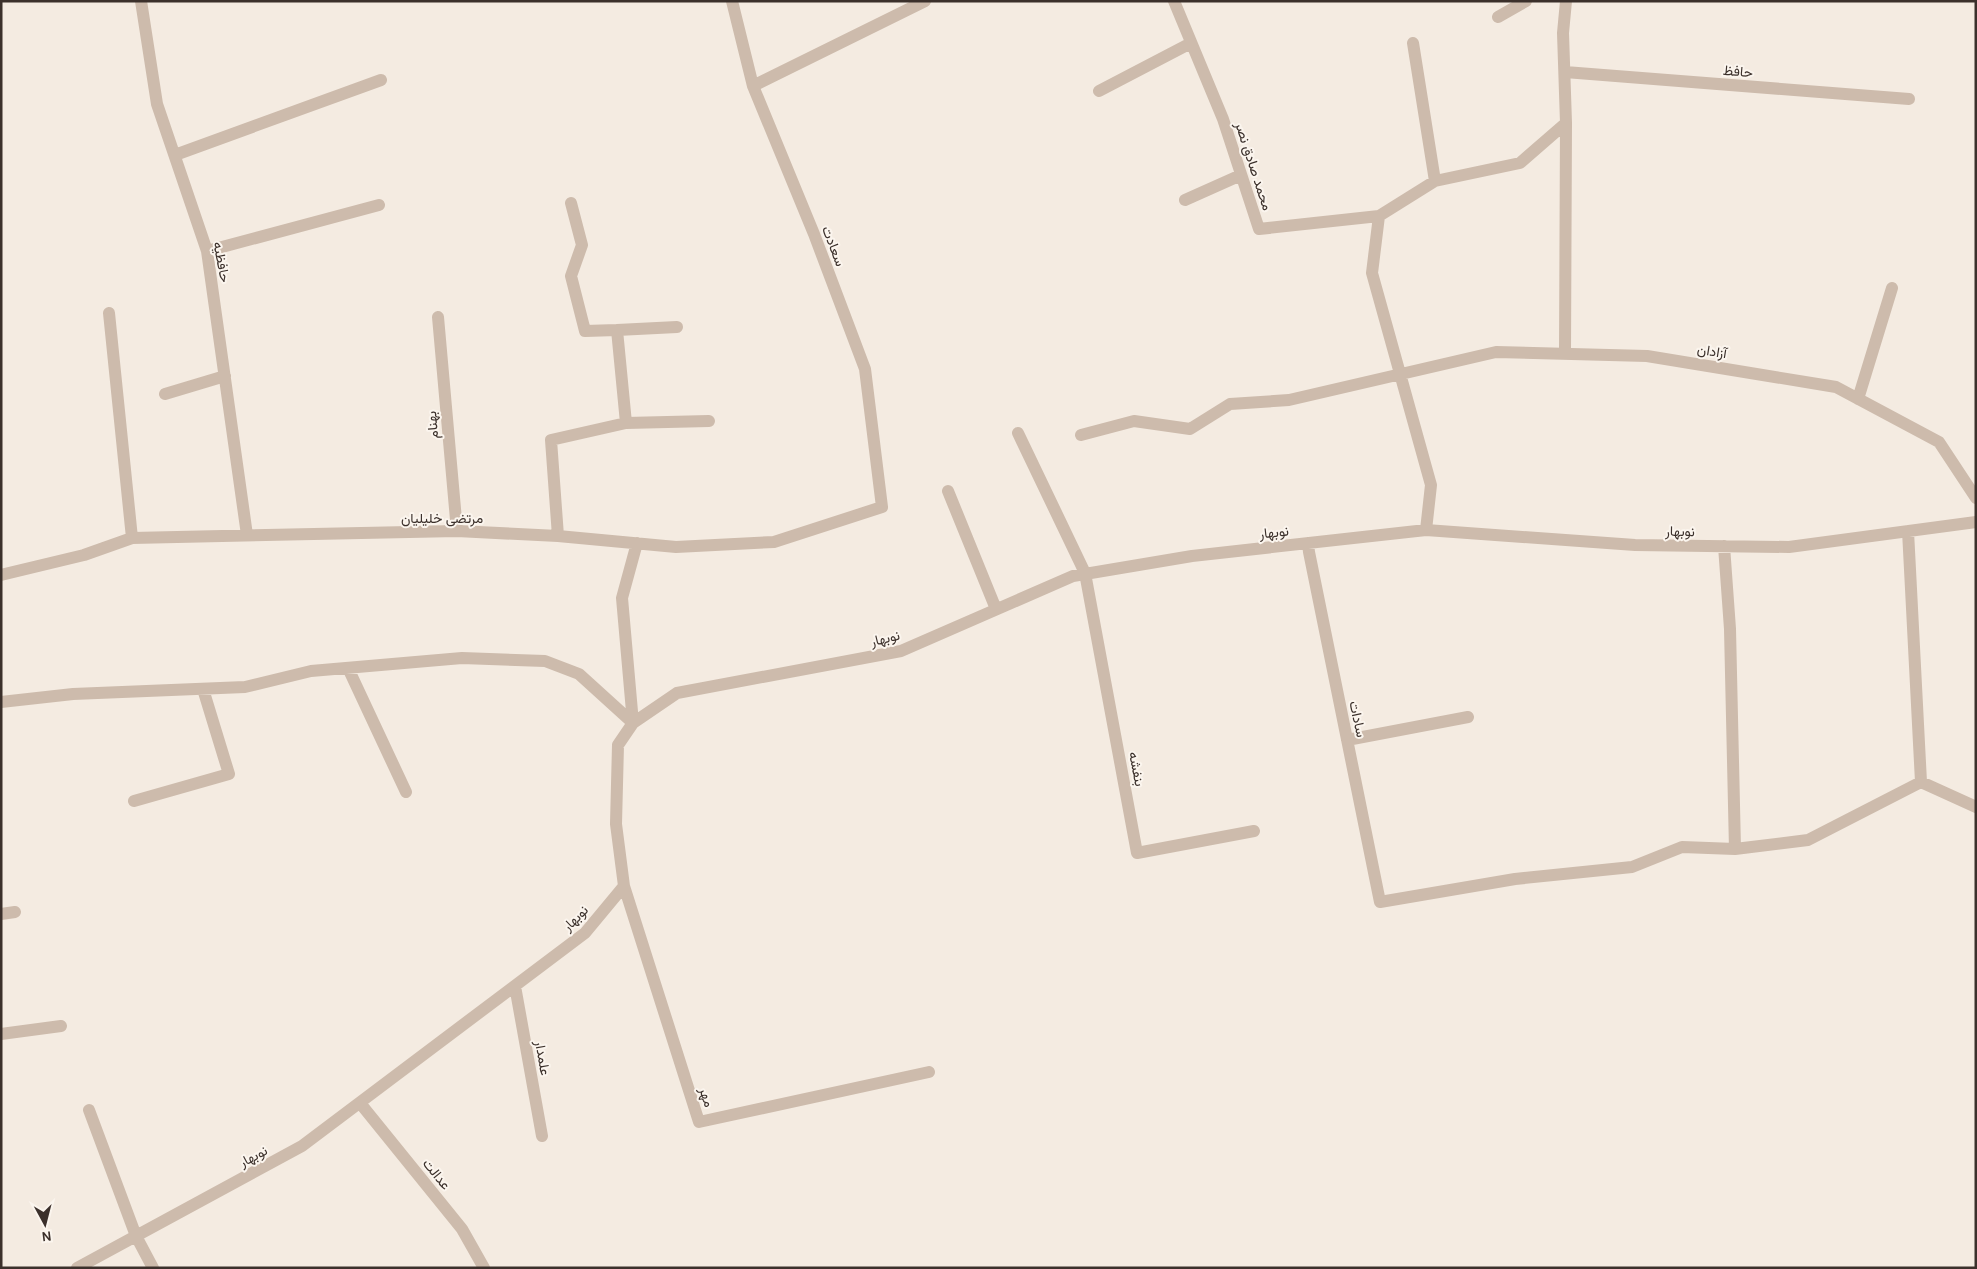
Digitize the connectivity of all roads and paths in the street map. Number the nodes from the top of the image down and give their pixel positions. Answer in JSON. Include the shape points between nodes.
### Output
{"nodes":[{"id":1,"x":141,"y":1,"type":"edge"},
{"id":2,"x":732,"y":1,"type":"edge"},
{"id":3,"x":925,"y":1,"type":"edge"},
{"id":4,"x":1174,"y":1,"type":"edge"},
{"id":5,"x":1526,"y":1,"type":"edge"},
{"id":6,"x":1566,"y":1,"type":"edge"},
{"id":7,"x":1498,"y":17,"type":"dead end"},
{"id":8,"x":1191,"y":43,"type":"junction"},
{"id":9,"x":1413,"y":43,"type":"dead end"},
{"id":10,"x":1565,"y":72,"type":"junction"},
{"id":11,"x":381,"y":80,"type":"dead end"},
{"id":12,"x":753,"y":86,"type":"junction"},
{"id":13,"x":1099,"y":91,"type":"dead end"},
{"id":14,"x":1909,"y":99,"type":"dead end"},
{"id":15,"x":1566,"y":123,"type":"junction"},
{"id":16,"x":175,"y":155,"type":"junction"},
{"id":17,"x":1241,"y":176,"type":"junction"},
{"id":18,"x":1435,"y":180,"type":"junction"},
{"id":19,"x":1185,"y":200,"type":"dead end"},
{"id":20,"x":572,"y":203,"type":"dead end"},
{"id":21,"x":379,"y":205,"type":"dead end"},
{"id":22,"x":1379,"y":216,"type":"junction"},
{"id":23,"x":207,"y":251,"type":"junction"},
{"id":24,"x":1892,"y":288,"type":"dead end"},
{"id":25,"x":109,"y":313,"type":"dead end"},
{"id":26,"x":438,"y":317,"type":"dead end"},
{"id":27,"x":677,"y":327,"type":"dead end"},
{"id":28,"x":617,"y":330,"type":"junction"},
{"id":29,"x":1565,"y":353,"type":"junction"},
{"id":30,"x":1400,"y":374,"type":"junction"},
{"id":31,"x":225,"y":376,"type":"junction"},
{"id":32,"x":165,"y":394,"type":"dead end"},
{"id":33,"x":1858,"y":399,"type":"junction"},
{"id":34,"x":709,"y":421,"type":"dead end"},
{"id":35,"x":626,"y":423,"type":"junction"},
{"id":36,"x":1018,"y":433,"type":"dead end"},
{"id":37,"x":1081,"y":435,"type":"dead end"},
{"id":38,"x":948,"y":491,"type":"dead end"},
{"id":39,"x":1976,"y":498,"type":"edge"},
{"id":40,"x":882,"y":507,"type":"joint"},
{"id":41,"x":1976,"y":522,"type":"edge"},
{"id":42,"x":1426,"y":530,"type":"junction"},
{"id":43,"x":457,"y":531,"type":"junction"},
{"id":44,"x":1908,"y":531,"type":"junction"},
{"id":45,"x":247,"y":535,"type":"junction"},
{"id":46,"x":558,"y":536,"type":"junction"},
{"id":47,"x":132,"y":538,"type":"junction"},
{"id":48,"x":637,"y":543,"type":"junction"},
{"id":49,"x":1308,"y":543,"type":"junction"},
{"id":50,"x":1724,"y":546,"type":"junction"},
{"id":51,"x":1085,"y":574,"type":"junction"},
{"id":52,"x":1,"y":575,"type":"edge"},
{"id":53,"x":996,"y":609,"type":"junction"},
{"id":54,"x":348,"y":668,"type":"junction"},
{"id":55,"x":203,"y":689,"type":"junction"},
{"id":56,"x":1,"y":702,"type":"edge"},
{"id":57,"x":1468,"y":717,"type":"dead end"},
{"id":58,"x":633,"y":723,"type":"junction"},
{"id":59,"x":1347,"y":740,"type":"junction"},
{"id":60,"x":1921,"y":782,"type":"junction"},
{"id":61,"x":406,"y":792,"type":"dead end"},
{"id":62,"x":134,"y":801,"type":"dead end"},
{"id":63,"x":1976,"y":807,"type":"edge"},
{"id":64,"x":1254,"y":831,"type":"dead end"},
{"id":65,"x":1735,"y":849,"type":"junction"},
{"id":66,"x":624,"y":886,"type":"junction"},
{"id":67,"x":15,"y":912,"type":"dead end"},
{"id":68,"x":1,"y":914,"type":"edge"},
{"id":69,"x":515,"y":986,"type":"junction"},
{"id":70,"x":62,"y":1026,"type":"dead end"},
{"id":71,"x":1,"y":1034,"type":"edge"},
{"id":72,"x":929,"y":1072,"type":"dead end"},
{"id":73,"x":360,"y":1102,"type":"junction"},
{"id":74,"x":89,"y":1110,"type":"dead end"},
{"id":75,"x":542,"y":1136,"type":"dead end"},
{"id":76,"x":136,"y":1236,"type":"junction"},
{"id":77,"x":77,"y":1268,"type":"edge"},
{"id":78,"x":153,"y":1268,"type":"edge"},
{"id":79,"x":484,"y":1268,"type":"edge"}],
"edges":[{"from":1,"to":16,"type":"street","name":"حافظیه","via":[[157,104]]},
{"from":2,"to":12,"type":"street","name":"سعادت"},
{"from":3,"to":12,"type":"street"},
{"from":4,"to":8,"type":"street","name":"محمد صادق نصر"},
{"from":5,"to":7,"type":"street"},
{"from":6,"to":10,"type":"street"},
{"from":8,"to":13,"type":"street"},
{"from":8,"to":17,"type":"street","name":"محمد صادق نصر","via":[[1223,119]]},
{"from":9,"to":18,"type":"street"},
{"from":10,"to":14,"type":"street","name":"حافظ"},
{"from":10,"to":15,"type":"street"},
{"from":11,"to":16,"type":"street"},
{"from":12,"to":40,"type":"street","name":"سعادت","via":[[865,369]]},
{"from":15,"to":18,"type":"street","via":[[1520,163]]},
{"from":15,"to":29,"type":"street"},
{"from":16,"to":23,"type":"street","name":"حافظیه"},
{"from":17,"to":19,"type":"street"},
{"from":17,"to":22,"type":"street","name":"محمد صادق نصر","via":[[1259,229]]},
{"from":18,"to":22,"type":"street"},
{"from":20,"to":28,"type":"street","via":[[582,245],[571,276],[585,331]]},
{"from":21,"to":23,"type":"street"},
{"from":22,"to":30,"type":"street","via":[[1372,273]]},
{"from":23,"to":31,"type":"street","name":"حافظیه"},
{"from":24,"to":33,"type":"street"},
{"from":25,"to":47,"type":"street"},
{"from":26,"to":43,"type":"street","name":"بهنام"},
{"from":27,"to":28,"type":"street"},
{"from":28,"to":35,"type":"street"},
{"from":29,"to":30,"type":"street","name":"آزادان","via":[[1496,352]]},
{"from":29,"to":33,"type":"street","name":"آزادان","via":[[1647,356],[1836,387]]},
{"from":30,"to":37,"type":"street","name":"آزادان","via":[[1289,400],[1230,404],[1190,429],[1134,421]]},
{"from":30,"to":42,"type":"street","via":[[1431,485]]},
{"from":31,"to":32,"type":"street"},
{"from":31,"to":45,"type":"street","name":"حافظیه"},
{"from":33,"to":39,"type":"street","name":"آزادان","via":[[1938,442]]},
{"from":34,"to":35,"type":"street"},
{"from":35,"to":46,"type":"street","via":[[551,440]]},
{"from":36,"to":51,"type":"street"},
{"from":38,"to":53,"type":"street"},
{"from":40,"to":48,"type":"street","name":"مرتضی خلیلیان","via":[[774,542],[676,547]]},
{"from":41,"to":44,"type":"street","name":"نوبهار"},
{"from":42,"to":49,"type":"street","name":"نوبهار"},
{"from":42,"to":50,"type":"street","name":"نوبهار","via":[[1635,545]]},
{"from":43,"to":45,"type":"street","name":"مرتضی خلیلیان"},
{"from":43,"to":46,"type":"street","name":"مرتضی خلیلیان"},
{"from":44,"to":50,"type":"street","name":"نوبهار","via":[[1790,547]]},
{"from":44,"to":60,"type":"street"},
{"from":45,"to":47,"type":"street","name":"مرتضی خلیلیان"},
{"from":46,"to":48,"type":"street","name":"مرتضی خلیلیان"},
{"from":47,"to":52,"type":"street","name":"مرتضی خلیلیان","via":[[84,555]]},
{"from":48,"to":58,"type":"street","via":[[622,598]]},
{"from":49,"to":51,"type":"street","name":"نوبهار","via":[[1192,556]]},
{"from":49,"to":59,"type":"street","name":"سادات"},
{"from":50,"to":65,"type":"street","via":[[1730,629]]},
{"from":51,"to":53,"type":"street","name":"نوبهار","via":[[1073,576]]},
{"from":51,"to":64,"type":"street","name":"بنفشه","via":[[1137,853]]},
{"from":53,"to":58,"type":"street","name":"نوبهار","via":[[901,651],[677,694]]},
{"from":54,"to":55,"type":"street","via":[[311,671],[245,687]]},
{"from":54,"to":58,"type":"street","via":[[462,658],[545,660],[579,674]]},
{"from":54,"to":61,"type":"street"},
{"from":55,"to":56,"type":"street","via":[[73,694]]},
{"from":55,"to":62,"type":"street","via":[[229,774]]},
{"from":57,"to":59,"type":"street"},
{"from":58,"to":66,"type":"street","name":"نوبهار","via":[[618,745],[616,824]]},
{"from":59,"to":65,"type":"street","name":"سادات","via":[[1380,902],[1515,879],[1632,867],[1682,847]]},
{"from":60,"to":63,"type":"street"},
{"from":60,"to":65,"type":"street","via":[[1808,840]]},
{"from":66,"to":69,"type":"street","name":"نوبهار","via":[[585,933]]},
{"from":66,"to":72,"type":"street","name":"مهر","via":[[699,1122]]},
{"from":67,"to":68,"type":"street"},
{"from":69,"to":73,"type":"street","name":"نوبهار"},
{"from":69,"to":75,"type":"street","name":"علمدار"},
{"from":70,"to":71,"type":"street"},
{"from":73,"to":76,"type":"street","name":"نوبهار","via":[[302,1146]]},
{"from":73,"to":79,"type":"street","name":"عدالت","via":[[462,1230]]},
{"from":74,"to":76,"type":"street"},
{"from":76,"to":77,"type":"street","name":"نوبهار"},
{"from":76,"to":78,"type":"street"}]}
